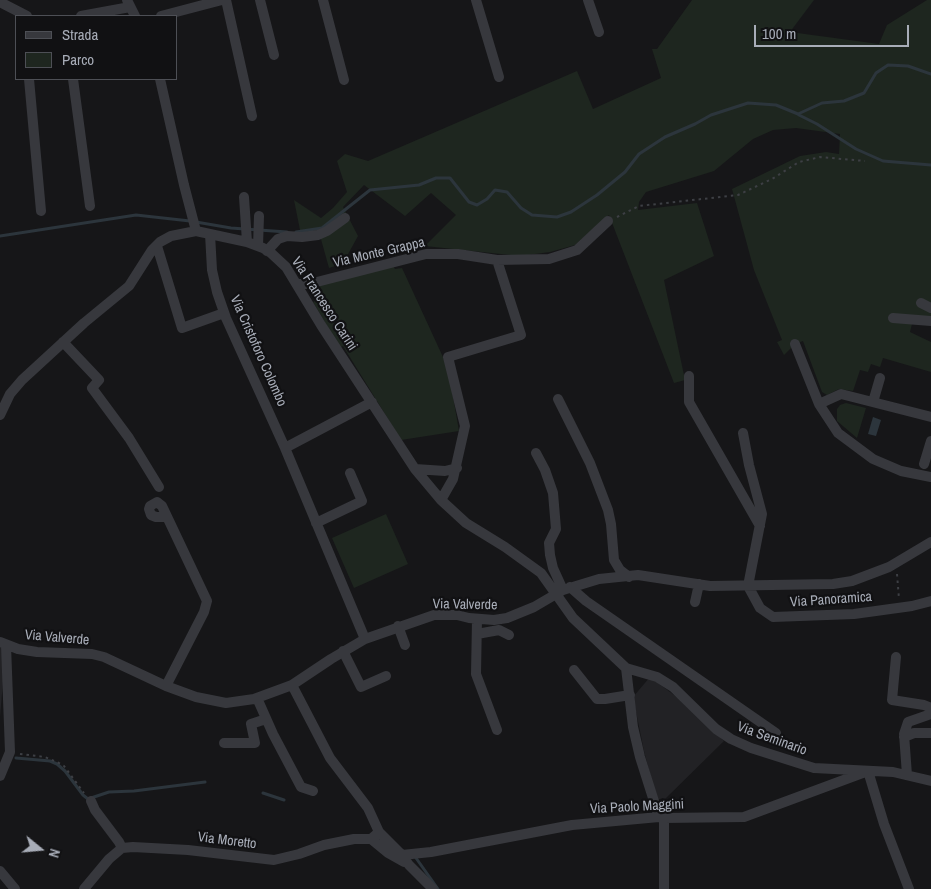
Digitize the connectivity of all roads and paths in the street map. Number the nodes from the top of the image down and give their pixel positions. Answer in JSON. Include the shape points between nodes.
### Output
{"nodes":[{"id":1,"x":222,"y":0,"type":"edge"},
{"id":2,"x":226,"y":0,"type":"edge"},
{"id":3,"x":260,"y":0,"type":"edge"},
{"id":4,"x":323,"y":0,"type":"edge"},
{"id":5,"x":476,"y":0,"type":"edge"},
{"id":6,"x":588,"y":0,"type":"edge"},
{"id":7,"x":0,"y":2,"type":"edge"},
{"id":8,"x":131,"y":8,"type":"edge"},
{"id":9,"x":22,"y":15,"type":"edge"},
{"id":10,"x":86,"y":15,"type":"edge"},
{"id":11,"x":165,"y":15,"type":"edge"},
{"id":12,"x":599,"y":32,"type":"dead end"},
{"id":13,"x":274,"y":55,"type":"dead end"},
{"id":14,"x":500,"y":77,"type":"dead end"},
{"id":15,"x":29,"y":80,"type":"edge"},
{"id":16,"x":73,"y":80,"type":"edge"},
{"id":17,"x":160,"y":80,"type":"edge"},
{"id":18,"x":344,"y":80,"type":"dead end"},
{"id":19,"x":252,"y":116,"type":"dead end"},
{"id":20,"x":865,"y":161,"type":"dead end"},
{"id":21,"x":244,"y":197,"type":"dead end"},
{"id":22,"x":90,"y":206,"type":"dead end"},
{"id":23,"x":41,"y":211,"type":"dead end"},
{"id":24,"x":345,"y":218,"type":"dead end"},
{"id":25,"x":259,"y":221,"type":"dead end"},
{"id":26,"x":608,"y":221,"type":"joint"},
{"id":27,"x":196,"y":229,"type":"junction"},
{"id":28,"x":210,"y":234,"type":"junction"},
{"id":29,"x":246,"y":239,"type":"junction"},
{"id":30,"x":258,"y":241,"type":"junction"},
{"id":31,"x":157,"y":246,"type":"junction"},
{"id":32,"x":267,"y":251,"type":"junction"},
{"id":33,"x":497,"y":260,"type":"junction"},
{"id":34,"x":297,"y":284,"type":"junction"},
{"id":35,"x":921,"y":303,"type":"dead end"},
{"id":36,"x":931,"y":308,"type":"edge"},
{"id":37,"x":224,"y":313,"type":"junction"},
{"id":38,"x":894,"y":318,"type":"dead end"},
{"id":39,"x":931,"y":322,"type":"edge"},
{"id":40,"x":63,"y":342,"type":"junction"},
{"id":41,"x":794,"y":344,"type":"dead end"},
{"id":42,"x":689,"y":376,"type":"dead end"},
{"id":43,"x":880,"y":378,"type":"dead end"},
{"id":44,"x":558,"y":399,"type":"dead end"},
{"id":45,"x":372,"y":402,"type":"junction"},
{"id":46,"x":873,"y":402,"type":"junction"},
{"id":47,"x":819,"y":404,"type":"junction"},
{"id":48,"x":0,"y":415,"type":"edge"},
{"id":49,"x":931,"y":417,"type":"edge"},
{"id":50,"x":743,"y":433,"type":"dead end"},
{"id":51,"x":931,"y":441,"type":"edge"},
{"id":52,"x":285,"y":448,"type":"junction"},
{"id":53,"x":536,"y":453,"type":"dead end"},
{"id":54,"x":924,"y":464,"type":"dead end"},
{"id":55,"x":457,"y":468,"type":"junction"},
{"id":56,"x":415,"y":469,"type":"junction"},
{"id":57,"x":350,"y":473,"type":"dead end"},
{"id":58,"x":931,"y":477,"type":"edge"},
{"id":59,"x":159,"y":486,"type":"dead end"},
{"id":60,"x":441,"y":500,"type":"junction"},
{"id":61,"x":166,"y":517,"type":"dead end"},
{"id":62,"x":316,"y":523,"type":"junction"},
{"id":63,"x":760,"y":526,"type":"junction"},
{"id":64,"x":931,"y":542,"type":"edge"},
{"id":65,"x":629,"y":576,"type":"junction"},
{"id":66,"x":898,"y":578,"type":"dead end"},
{"id":67,"x":699,"y":584,"type":"junction"},
{"id":68,"x":748,"y":586,"type":"junction"},
{"id":69,"x":563,"y":590,"type":"junction"},
{"id":70,"x":931,"y":601,"type":"edge"},
{"id":71,"x":695,"y":602,"type":"dead end"},
{"id":72,"x":899,"y":608,"type":"junction"},
{"id":73,"x":477,"y":619,"type":"junction"},
{"id":74,"x":398,"y":626,"type":"junction"},
{"id":75,"x":477,"y":634,"type":"junction"},
{"id":76,"x":509,"y":635,"type":"dead end"},
{"id":77,"x":365,"y":639,"type":"junction"},
{"id":78,"x":3,"y":643,"type":"edge"},
{"id":79,"x":405,"y":645,"type":"dead end"},
{"id":80,"x":344,"y":651,"type":"junction"},
{"id":81,"x":896,"y":657,"type":"dead end"},
{"id":82,"x":626,"y":668,"type":"junction"},
{"id":83,"x":574,"y":670,"type":"dead end"},
{"id":84,"x":386,"y":676,"type":"dead end"},
{"id":85,"x":292,"y":685,"type":"junction"},
{"id":86,"x":166,"y":686,"type":"junction"},
{"id":87,"x":630,"y":695,"type":"junction"},
{"id":88,"x":257,"y":698,"type":"junction"},
{"id":89,"x":931,"y":708,"type":"edge"},
{"id":90,"x":931,"y":714,"type":"edge"},
{"id":91,"x":266,"y":719,"type":"junction"},
{"id":92,"x":496,"y":730,"type":"dead end"},
{"id":93,"x":776,"y":733,"type":"dead end"},
{"id":94,"x":931,"y":733,"type":"edge"},
{"id":95,"x":904,"y":737,"type":"junction"},
{"id":96,"x":224,"y":743,"type":"dead end"},
{"id":97,"x":15,"y":753,"type":"dead end"},
{"id":98,"x":868,"y":771,"type":"junction"},
{"id":99,"x":0,"y":776,"type":"edge"},
{"id":100,"x":907,"y":776,"type":"junction"},
{"id":101,"x":931,"y":781,"type":"edge"},
{"id":102,"x":313,"y":790,"type":"dead end"},
{"id":103,"x":89,"y":799,"type":"joint"},
{"id":104,"x":661,"y":817,"type":"junction"},
{"id":105,"x":379,"y":832,"type":"junction"},
{"id":106,"x":370,"y":839,"type":"junction"},
{"id":107,"x":122,"y":848,"type":"junction"},
{"id":108,"x":402,"y":855,"type":"junction"},
{"id":109,"x":409,"y":865,"type":"junction"},
{"id":110,"x":0,"y":871,"type":"edge"},
{"id":111,"x":12,"y":888,"type":"edge"},
{"id":112,"x":84,"y":889,"type":"edge"},
{"id":113,"x":433,"y":889,"type":"edge"},
{"id":114,"x":664,"y":889,"type":"edge"},
{"id":115,"x":909,"y":889,"type":"edge"}],
"edges":[{"from":1,"to":11,"type":"street"},
{"from":2,"to":19,"type":"street"},
{"from":3,"to":13,"type":"street"},
{"from":4,"to":18,"type":"street"},
{"from":5,"to":14,"type":"street"},
{"from":6,"to":12,"type":"street"},
{"from":7,"to":9,"type":"street"},
{"from":8,"to":10,"type":"street"},
{"from":15,"to":23,"type":"street"},
{"from":16,"to":22,"type":"street"},
{"from":17,"to":27,"type":"street"},
{"from":20,"to":26,"type":"path","via":[[820,157],[799,162],[738,195],[639,206]]},
{"from":21,"to":29,"type":"street"},
{"from":24,"to":32,"type":"street","via":[[318,235],[278,239]]},
{"from":25,"to":30,"type":"street"},
{"from":26,"to":33,"type":"street","name":"Via Monte Grappa","via":[[577,250],[550,259]]},
{"from":27,"to":28,"type":"street","name":"Via Francesco Carini"},
{"from":27,"to":31,"type":"street","name":"Via Francesco Carini","via":[[171,236]]},
{"from":28,"to":29,"type":"street","name":"Via Francesco Carini"},
{"from":28,"to":37,"type":"street","name":"Via Cristoforo Colombo","via":[[212,270]]},
{"from":29,"to":30,"type":"street","name":"Via Francesco Carini"},
{"from":30,"to":32,"type":"street","name":"Via Francesco Carini"},
{"from":31,"to":37,"type":"street","via":[[182,328]]},
{"from":31,"to":40,"type":"street","name":"Via Francesco Carini","via":[[130,286]]},
{"from":32,"to":34,"type":"street","name":"Via Francesco Carini","via":[[286,267]]},
{"from":33,"to":34,"type":"street","name":"Via Monte Grappa","via":[[458,254],[426,254],[310,284]]},
{"from":33,"to":55,"type":"street","via":[[521,335],[448,357],[465,426]]},
{"from":34,"to":45,"type":"street","name":"Via Francesco Carini"},
{"from":35,"to":36,"type":"street"},
{"from":37,"to":52,"type":"street","name":"Via Cristoforo Colombo"},
{"from":38,"to":39,"type":"street"},
{"from":40,"to":48,"type":"street","name":"Via Francesco Carini","via":[[22,380],[10,394]]},
{"from":40,"to":59,"type":"street","via":[[99,380],[92,388]]},
{"from":41,"to":47,"type":"street"},
{"from":42,"to":63,"type":"street","via":[[689,402]]},
{"from":43,"to":46,"type":"street"},
{"from":44,"to":65,"type":"street","via":[[590,463],[608,510],[614,560]]},
{"from":45,"to":52,"type":"street"},
{"from":45,"to":56,"type":"street","name":"Via Francesco Carini"},
{"from":46,"to":47,"type":"street","via":[[841,394]]},
{"from":46,"to":49,"type":"street"},
{"from":47,"to":58,"type":"street","via":[[838,434],[873,459],[901,471]]},
{"from":50,"to":63,"type":"street","via":[[762,514]]},
{"from":51,"to":54,"type":"street"},
{"from":52,"to":62,"type":"street","name":"Via Cristoforo Colombo"},
{"from":53,"to":69,"type":"street","via":[[553,493],[556,529],[549,542],[550,555]]},
{"from":55,"to":56,"type":"street","via":[[445,471]]},
{"from":55,"to":60,"type":"street"},
{"from":56,"to":60,"type":"street","name":"Via Francesco Carini"},
{"from":57,"to":62,"type":"street","via":[[362,501]]},
{"from":60,"to":69,"type":"street","name":"Via Francesco Carini","via":[[466,523]]},
{"from":61,"to":86,"type":"street","via":[[207,601]]},
{"from":62,"to":77,"type":"street","name":"Via Cristoforo Colombo"},
{"from":63,"to":68,"type":"street"},
{"from":64,"to":68,"type":"street","name":"Via Panoramica","via":[[889,567],[852,581]]},
{"from":65,"to":67,"type":"street","name":"Via Panoramica"},
{"from":65,"to":69,"type":"street","name":"Via Panoramica","via":[[599,579]]},
{"from":66,"to":72,"type":"path"},
{"from":67,"to":68,"type":"street","name":"Via Panoramica"},
{"from":67,"to":71,"type":"street"},
{"from":68,"to":72,"type":"street","name":"Via Panoramica","via":[[760,608],[773,617],[854,614]]},
{"from":69,"to":73,"type":"street","name":"Via Valverde","via":[[521,614],[494,620]]},
{"from":69,"to":82,"type":"street","via":[[572,618]]},
{"from":69,"to":93,"type":"street","via":[[586,601]]},
{"from":70,"to":72,"type":"street","name":"Via Panoramica"},
{"from":73,"to":74,"type":"street","name":"Via Valverde","via":[[434,615]]},
{"from":73,"to":75,"type":"street"},
{"from":74,"to":77,"type":"street","name":"Via Valverde"},
{"from":74,"to":79,"type":"street"},
{"from":75,"to":76,"type":"street","via":[[499,630]]},
{"from":75,"to":92,"type":"street","via":[[476,674]]},
{"from":77,"to":80,"type":"street","name":"Via Valverde"},
{"from":78,"to":86,"type":"street","name":"Via Valverde","via":[[37,652],[104,657]]},
{"from":78,"to":99,"type":"street","via":[[10,752]]},
{"from":80,"to":84,"type":"street","via":[[361,687]]},
{"from":80,"to":85,"type":"street","name":"Via Valverde"},
{"from":81,"to":89,"type":"street","via":[[892,700],[924,704]]},
{"from":82,"to":87,"type":"street"},
{"from":82,"to":98,"type":"street","name":"Via Seminario","via":[[657,677],[673,687],[716,729],[765,755],[806,768]]},
{"from":83,"to":87,"type":"street","via":[[597,699]]},
{"from":85,"to":88,"type":"street","name":"Via Valverde"},
{"from":85,"to":105,"type":"street","via":[[330,758],[368,808]]},
{"from":86,"to":88,"type":"street","name":"Via Valverde","via":[[226,703]]},
{"from":87,"to":104,"type":"street","via":[[640,757]]},
{"from":88,"to":91,"type":"street"},
{"from":90,"to":95,"type":"street","via":[[908,722]]},
{"from":91,"to":96,"type":"street","via":[[251,724],[255,743]]},
{"from":91,"to":102,"type":"street","via":[[301,787]]},
{"from":94,"to":95,"type":"street"},
{"from":95,"to":100,"type":"street"},
{"from":97,"to":103,"type":"path","via":[[45,758],[64,766]]},
{"from":98,"to":100,"type":"street","name":"Via Seminario"},
{"from":98,"to":104,"type":"street","name":"Via Paolo Maggini","via":[[744,817]]},
{"from":98,"to":115,"type":"street"},
{"from":100,"to":101,"type":"street","name":"Via Seminario"},
{"from":103,"to":107,"type":"street"},
{"from":104,"to":108,"type":"street","name":"Via Paolo Maggini","via":[[572,825]]},
{"from":104,"to":114,"type":"street"},
{"from":105,"to":106,"type":"street"},
{"from":105,"to":108,"type":"street"},
{"from":106,"to":107,"type":"street","name":"Via Moretto","via":[[324,845],[274,860]]},
{"from":106,"to":109,"type":"street"},
{"from":107,"to":112,"type":"street"},
{"from":108,"to":109,"type":"street"},
{"from":109,"to":113,"type":"street"},
{"from":110,"to":111,"type":"street"}]}
